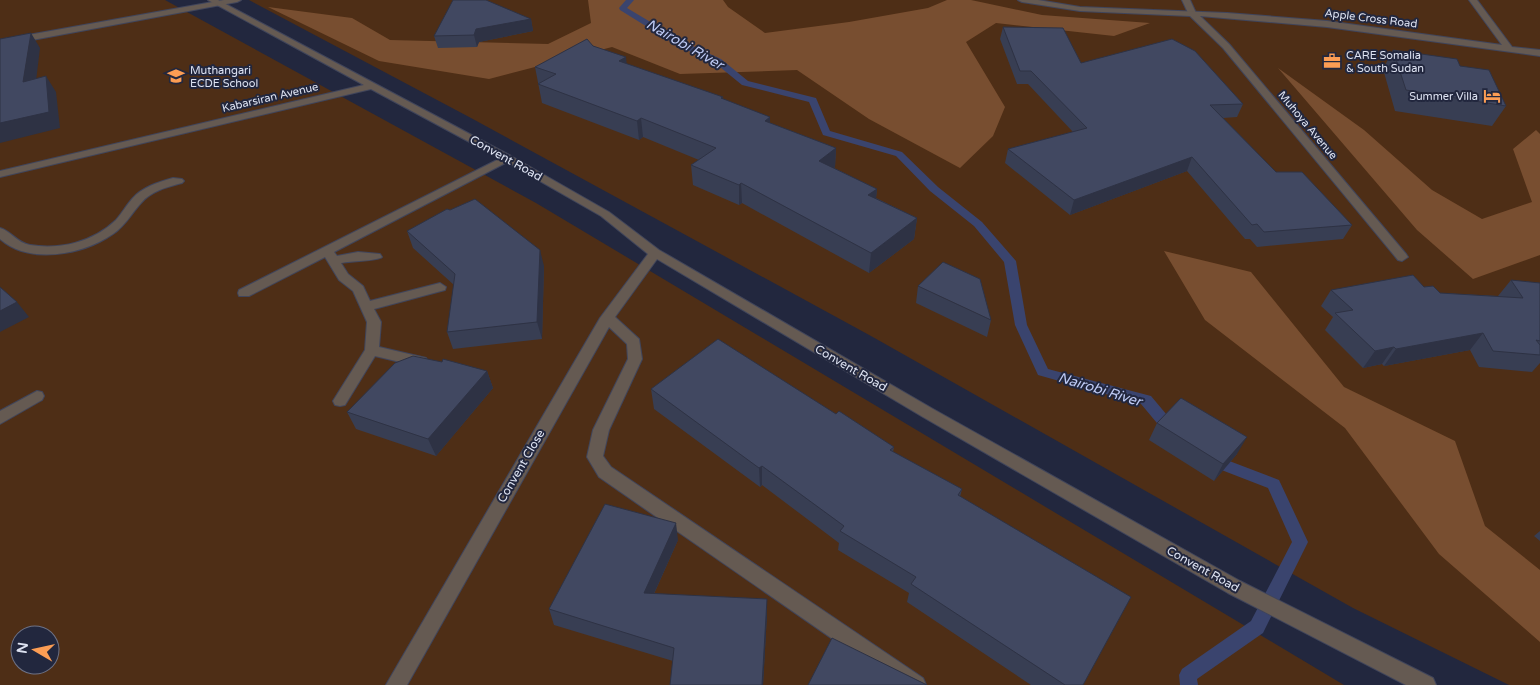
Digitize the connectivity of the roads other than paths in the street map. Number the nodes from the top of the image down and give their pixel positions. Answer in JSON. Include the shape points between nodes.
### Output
{"nodes":[{"id":1,"x":190,"y":0,"type":"edge"},
{"id":2,"x":237,"y":0,"type":"edge"},
{"id":3,"x":1022,"y":0,"type":"edge"},
{"id":4,"x":1186,"y":0,"type":"edge"},
{"id":5,"x":1473,"y":0,"type":"edge"},
{"id":6,"x":216,"y":2,"type":"edge"},
{"id":7,"x":1192,"y":13,"type":"junction"},
{"id":8,"x":0,"y":35,"type":"edge"},
{"id":9,"x":0,"y":43,"type":"edge"},
{"id":10,"x":1508,"y":47,"type":"junction"},
{"id":11,"x":1540,"y":52,"type":"edge"},
{"id":12,"x":371,"y":86,"type":"junction"},
{"id":13,"x":506,"y":158,"type":"junction"},
{"id":14,"x":0,"y":174,"type":"edge"},
{"id":15,"x":178,"y":181,"type":"dead end"},
{"id":16,"x":0,"y":232,"type":"edge"},
{"id":17,"x":655,"y":253,"type":"junction"},
{"id":18,"x":330,"y":255,"type":"junction"},
{"id":19,"x":1402,"y":256,"type":"dead end"},
{"id":20,"x":376,"y":257,"type":"dead end"},
{"id":21,"x":440,"y":288,"type":"dead end"},
{"id":22,"x":244,"y":293,"type":"dead end"},
{"id":23,"x":368,"y":306,"type":"junction"},
{"id":24,"x":607,"y":318,"type":"junction"},
{"id":25,"x":372,"y":350,"type":"junction"},
{"id":26,"x":421,"y":362,"type":"edge"},
{"id":27,"x":37,"y":396,"type":"dead end"},
{"id":28,"x":340,"y":401,"type":"dead end"},
{"id":29,"x":0,"y":418,"type":"edge"},
{"id":30,"x":396,"y":685,"type":"edge"},
{"id":31,"x":916,"y":685,"type":"edge"},
{"id":32,"x":1426,"y":685,"type":"edge"}],
"edges":[{"from":1,"to":8,"type":"street"},
{"from":2,"to":6,"type":"street"},
{"from":3,"to":7,"type":"street","name":"Apple Cross Road","via":[[1080,9]]},
{"from":4,"to":7,"type":"street"},
{"from":5,"to":10,"type":"street"},
{"from":6,"to":9,"type":"street"},
{"from":6,"to":12,"type":"street"},
{"from":7,"to":10,"type":"street","name":"Apple Cross Road","via":[[1327,24]]},
{"from":7,"to":19,"type":"street","name":"Muhoya Avenue","via":[[1226,46]]},
{"from":10,"to":11,"type":"street"},
{"from":12,"to":13,"type":"street","name":"Convent Road"},
{"from":12,"to":14,"type":"street","name":"Kabarsiran Avenue"},
{"from":13,"to":17,"type":"street","name":"Convent Road","via":[[606,214]]},
{"from":13,"to":18,"type":"street"},
{"from":15,"to":16,"type":"street","via":[[141,197],[126,216],[97,240],[83,245],[58,250],[26,249],[11,243]]},
{"from":17,"to":24,"type":"street","name":"Convent Close"},
{"from":17,"to":32,"type":"street","name":"Convent Road","via":[[1234,587]]},
{"from":18,"to":20,"type":"street"},
{"from":18,"to":22,"type":"street"},
{"from":18,"to":23,"type":"street","via":[[343,277],[358,289]]},
{"from":21,"to":23,"type":"street"},
{"from":23,"to":25,"type":"street","via":[[374,322]]},
{"from":24,"to":30,"type":"street","name":"Convent Close"},
{"from":24,"to":31,"type":"street","via":[[634,342],[635,359],[600,430],[595,456],[605,472]]},
{"from":25,"to":26,"type":"street"},
{"from":25,"to":28,"type":"street"},
{"from":27,"to":29,"type":"street"}]}
